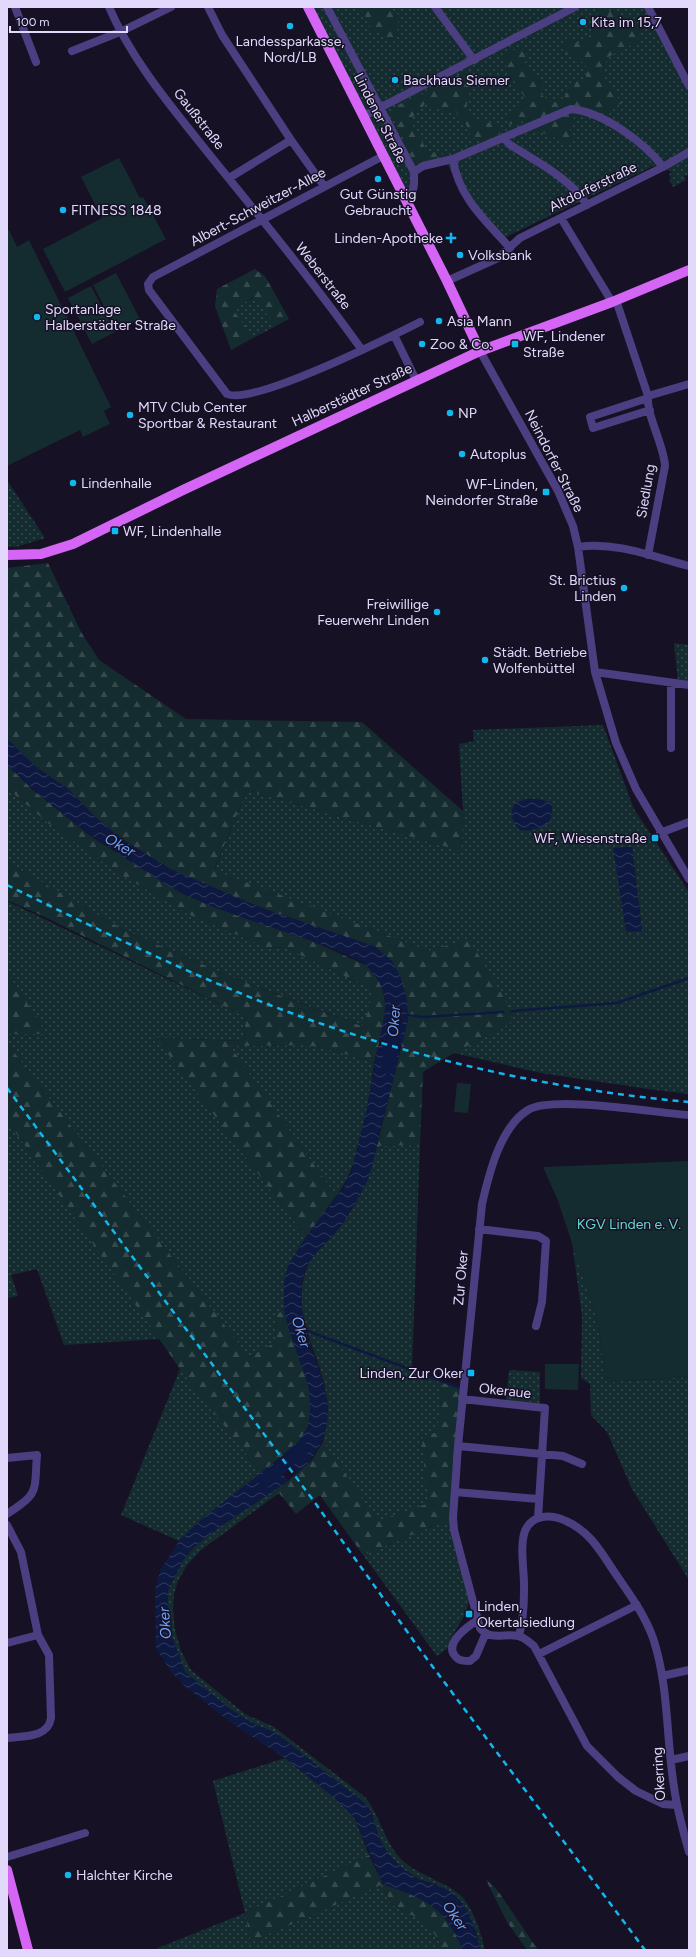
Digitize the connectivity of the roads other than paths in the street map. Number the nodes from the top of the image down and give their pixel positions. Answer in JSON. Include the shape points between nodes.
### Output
{"nodes":[{"id":1,"x":15,"y":7,"type":"edge"},
{"id":2,"x":109,"y":7,"type":"edge"},
{"id":3,"x":171,"y":7,"type":"edge"},
{"id":4,"x":208,"y":7,"type":"edge"},
{"id":5,"x":308,"y":7,"type":"edge"},
{"id":6,"x":327,"y":7,"type":"edge"},
{"id":7,"x":435,"y":7,"type":"edge"},
{"id":8,"x":648,"y":7,"type":"edge"},
{"id":9,"x":573,"y":8,"type":"edge"},
{"id":10,"x":120,"y":32,"type":"junction"},
{"id":11,"x":72,"y":51,"type":"dead end"},
{"id":12,"x":474,"y":60,"type":"junction"},
{"id":13,"x":36,"y":62,"type":"dead end"},
{"id":14,"x":689,"y":86,"type":"edge"},
{"id":15,"x":379,"y":109,"type":"junction"},
{"id":16,"x":364,"y":116,"type":"junction"},
{"id":17,"x":504,"y":138,"type":"junction"},
{"id":18,"x":291,"y":140,"type":"junction"},
{"id":19,"x":689,"y":152,"type":"edge"},
{"id":20,"x":383,"y":156,"type":"junction"},
{"id":21,"x":453,"y":159,"type":"junction"},
{"id":22,"x":663,"y":167,"type":"junction"},
{"id":23,"x":414,"y":172,"type":"junction"},
{"id":24,"x":229,"y":178,"type":"junction"},
{"id":25,"x":324,"y":186,"type":"junction"},
{"id":26,"x":406,"y":199,"type":"junction"},
{"id":27,"x":587,"y":205,"type":"junction"},
{"id":28,"x":561,"y":218,"type":"junction"},
{"id":29,"x":262,"y":219,"type":"junction"},
{"id":30,"x":510,"y":248,"type":"junction"},
{"id":31,"x":689,"y":270,"type":"edge"},
{"id":32,"x":447,"y":281,"type":"junction"},
{"id":33,"x":614,"y":301,"type":"junction"},
{"id":34,"x":420,"y":322,"type":"dead end"},
{"id":35,"x":394,"y":335,"type":"junction"},
{"id":36,"x":362,"y":350,"type":"junction"},
{"id":37,"x":480,"y":351,"type":"junction"},
{"id":38,"x":416,"y":380,"type":"junction"},
{"id":39,"x":689,"y":384,"type":"edge"},
{"id":40,"x":648,"y":397,"type":"junction"},
{"id":41,"x":650,"y":410,"type":"junction"},
{"id":42,"x":578,"y":547,"type":"junction"},
{"id":43,"x":7,"y":555,"type":"edge"},
{"id":44,"x":648,"y":555,"type":"junction"},
{"id":45,"x":689,"y":566,"type":"edge"},
{"id":46,"x":595,"y":672,"type":"junction"},
{"id":47,"x":670,"y":683,"type":"junction"},
{"id":48,"x":689,"y":685,"type":"edge"},
{"id":49,"x":670,"y":748,"type":"dead end"},
{"id":50,"x":689,"y":822,"type":"edge"},
{"id":51,"x":660,"y":833,"type":"junction"},
{"id":52,"x":689,"y":879,"type":"edge"},
{"id":53,"x":689,"y":1115,"type":"edge"},
{"id":54,"x":479,"y":1229,"type":"junction"},
{"id":55,"x":536,"y":1326,"type":"dead end"},
{"id":56,"x":462,"y":1399,"type":"junction"},
{"id":57,"x":458,"y":1446,"type":"junction"},
{"id":58,"x":542,"y":1454,"type":"junction"},
{"id":59,"x":7,"y":1458,"type":"edge"},
{"id":60,"x":582,"y":1464,"type":"dead end"},
{"id":61,"x":455,"y":1492,"type":"junction"},
{"id":62,"x":538,"y":1499,"type":"junction"},
{"id":63,"x":7,"y":1514,"type":"edge"},
{"id":64,"x":538,"y":1518,"type":"junction"},
{"id":65,"x":7,"y":1525,"type":"edge"},
{"id":66,"x":637,"y":1605,"type":"junction"},
{"id":67,"x":478,"y":1620,"type":"junction"},
{"id":68,"x":485,"y":1634,"type":"junction"},
{"id":69,"x":38,"y":1635,"type":"junction"},
{"id":70,"x":519,"y":1636,"type":"junction"},
{"id":71,"x":7,"y":1643,"type":"edge"},
{"id":72,"x":539,"y":1654,"type":"junction"},
{"id":73,"x":689,"y":1670,"type":"edge"},
{"id":74,"x":662,"y":1676,"type":"junction"},
{"id":75,"x":7,"y":1738,"type":"edge"},
{"id":76,"x":689,"y":1756,"type":"edge"},
{"id":77,"x":671,"y":1760,"type":"junction"},
{"id":78,"x":676,"y":1805,"type":"junction"},
{"id":79,"x":85,"y":1834,"type":"dead end"},
{"id":80,"x":689,"y":1852,"type":"edge"},
{"id":81,"x":7,"y":1857,"type":"edge"},
{"id":82,"x":7,"y":1870,"type":"edge"},
{"id":83,"x":28,"y":1950,"type":"edge"}],
"edges":[{"from":1,"to":13,"type":"street"},
{"from":2,"to":10,"type":"street","name":"Gaußstraße"},
{"from":3,"to":10,"type":"street"},
{"from":4,"to":18,"type":"street","via":[[222,35]]},
{"from":5,"to":16,"type":"main road","name":"Lindener Straße"},
{"from":6,"to":15,"type":"street","name":"Lindener Straße"},
{"from":7,"to":12,"type":"street"},
{"from":8,"to":14,"type":"street"},
{"from":9,"to":12,"type":"street"},
{"from":10,"to":11,"type":"street"},
{"from":10,"to":24,"type":"street","name":"Gaußstraße","via":[[176,112]]},
{"from":12,"to":15,"type":"street"},
{"from":15,"to":16,"type":"street"},
{"from":15,"to":23,"type":"street","name":"Lindener Straße"},
{"from":16,"to":20,"type":"main road","name":"Lindener Straße"},
{"from":17,"to":21,"type":"street"},
{"from":17,"to":22,"type":"street","via":[[564,110],[578,109],[600,117],[625,133],[644,147]]},
{"from":17,"to":27,"type":"street","via":[[568,184]]},
{"from":18,"to":24,"type":"street"},
{"from":18,"to":25,"type":"street"},
{"from":19,"to":22,"type":"street","name":"Altdorferstraße"},
{"from":20,"to":25,"type":"street","name":"Albert-Schweitzer-Allee"},
{"from":20,"to":26,"type":"main road","name":"Lindener Straße"},
{"from":21,"to":23,"type":"street","via":[[423,166]]},
{"from":21,"to":30,"type":"street","via":[[464,194]]},
{"from":22,"to":27,"type":"street","name":"Altdorferstraße"},
{"from":23,"to":26,"type":"street","name":"Lindener Straße","via":[[414,189],[412,195]]},
{"from":24,"to":29,"type":"street","name":"Gaußstraße"},
{"from":25,"to":29,"type":"street","name":"Albert-Schweitzer-Allee"},
{"from":26,"to":32,"type":"main road","name":"Lindener Straße"},
{"from":27,"to":28,"type":"street","name":"Altdorferstraße"},
{"from":28,"to":30,"type":"street","name":"Altdorferstraße","via":[[520,238]]},
{"from":28,"to":33,"type":"street","name":"Siedlung"},
{"from":29,"to":36,"type":"street","name":"Weberstraße"},
{"from":29,"to":36,"type":"street","name":"Albert-Schweitzer-Allee","via":[[153,277],[148,284],[149,290],[227,394],[238,396],[298,378]]},
{"from":30,"to":32,"type":"street","name":"Altdorferstraße","via":[[498,258]]},
{"from":31,"to":33,"type":"main road","name":"Halberstädter Straße"},
{"from":32,"to":37,"type":"main road","name":"Lindener Straße"},
{"from":33,"to":37,"type":"main road","name":"Halberstädter Straße"},
{"from":33,"to":40,"type":"street","name":"Siedlung"},
{"from":34,"to":35,"type":"street"},
{"from":35,"to":36,"type":"street"},
{"from":35,"to":38,"type":"street"},
{"from":37,"to":38,"type":"main road","name":"Halberstädter Straße"},
{"from":37,"to":42,"type":"street","name":"Neindorfer Straße","via":[[558,491],[573,526]]},
{"from":38,"to":43,"type":"main road","name":"Halberstädter Straße","via":[[73,544],[41,554]]},
{"from":39,"to":40,"type":"street"},
{"from":40,"to":41,"type":"street","name":"Siedlung"},
{"from":40,"to":41,"type":"street","via":[[590,418],[593,428]]},
{"from":41,"to":44,"type":"street","name":"Siedlung","via":[[665,457],[665,466]]},
{"from":42,"to":44,"type":"street","via":[[605,545]]},
{"from":42,"to":46,"type":"street","name":"Neindorfer Straße"},
{"from":44,"to":45,"type":"street"},
{"from":46,"to":47,"type":"street"},
{"from":46,"to":51,"type":"street","name":"Neindorfer Straße","via":[[616,742],[636,789]]},
{"from":47,"to":48,"type":"street"},
{"from":47,"to":49,"type":"street"},
{"from":50,"to":51,"type":"street"},
{"from":51,"to":52,"type":"street","name":"Neindorfer Straße"},
{"from":53,"to":54,"type":"street","name":"Zur Oker","via":[[575,1104],[548,1104],[528,1110],[509,1130],[494,1160],[482,1204]]},
{"from":54,"to":55,"type":"street","via":[[538,1236],[546,1241],[542,1302]]},
{"from":54,"to":56,"type":"street","name":"Zur Oker"},
{"from":56,"to":57,"type":"street","name":"Zur Oker"},
{"from":56,"to":58,"type":"street","name":"Okeraue","via":[[545,1408]]},
{"from":57,"to":58,"type":"street"},
{"from":57,"to":61,"type":"street","name":"Zur Oker"},
{"from":58,"to":60,"type":"street","via":[[563,1456]]},
{"from":58,"to":62,"type":"street"},
{"from":59,"to":63,"type":"street","via":[[36,1455],[33,1494],[26,1502]]},
{"from":61,"to":62,"type":"street"},
{"from":61,"to":67,"type":"street","name":"Zur Oker","via":[[454,1530]]},
{"from":62,"to":64,"type":"street"},
{"from":64,"to":66,"type":"street","name":"Okerring","via":[[547,1516],[564,1520],[588,1535]]},
{"from":64,"to":70,"type":"street","via":[[528,1524],[523,1537],[524,1592]]},
{"from":65,"to":69,"type":"street","via":[[21,1552]]},
{"from":66,"to":72,"type":"street"},
{"from":66,"to":74,"type":"street","name":"Okerring","via":[[652,1637]]},
{"from":67,"to":68,"type":"street","name":"Zur Oker"},
{"from":67,"to":68,"type":"street","via":[[454,1641],[452,1648],[458,1660],[470,1661],[476,1656]]},
{"from":68,"to":70,"type":"street"},
{"from":69,"to":71,"type":"street"},
{"from":69,"to":75,"type":"street","via":[[49,1655],[51,1722],[41,1732]]},
{"from":70,"to":72,"type":"street","name":"Okerring","via":[[534,1646]]},
{"from":72,"to":78,"type":"street","name":"Okerring","via":[[587,1746],[636,1791],[663,1804]]},
{"from":73,"to":74,"type":"street"},
{"from":74,"to":77,"type":"street","name":"Okerring"},
{"from":76,"to":77,"type":"street"},
{"from":77,"to":78,"type":"street","name":"Okerring"},
{"from":78,"to":80,"type":"street"},
{"from":79,"to":81,"type":"street"},
{"from":82,"to":83,"type":"main road"}]}
